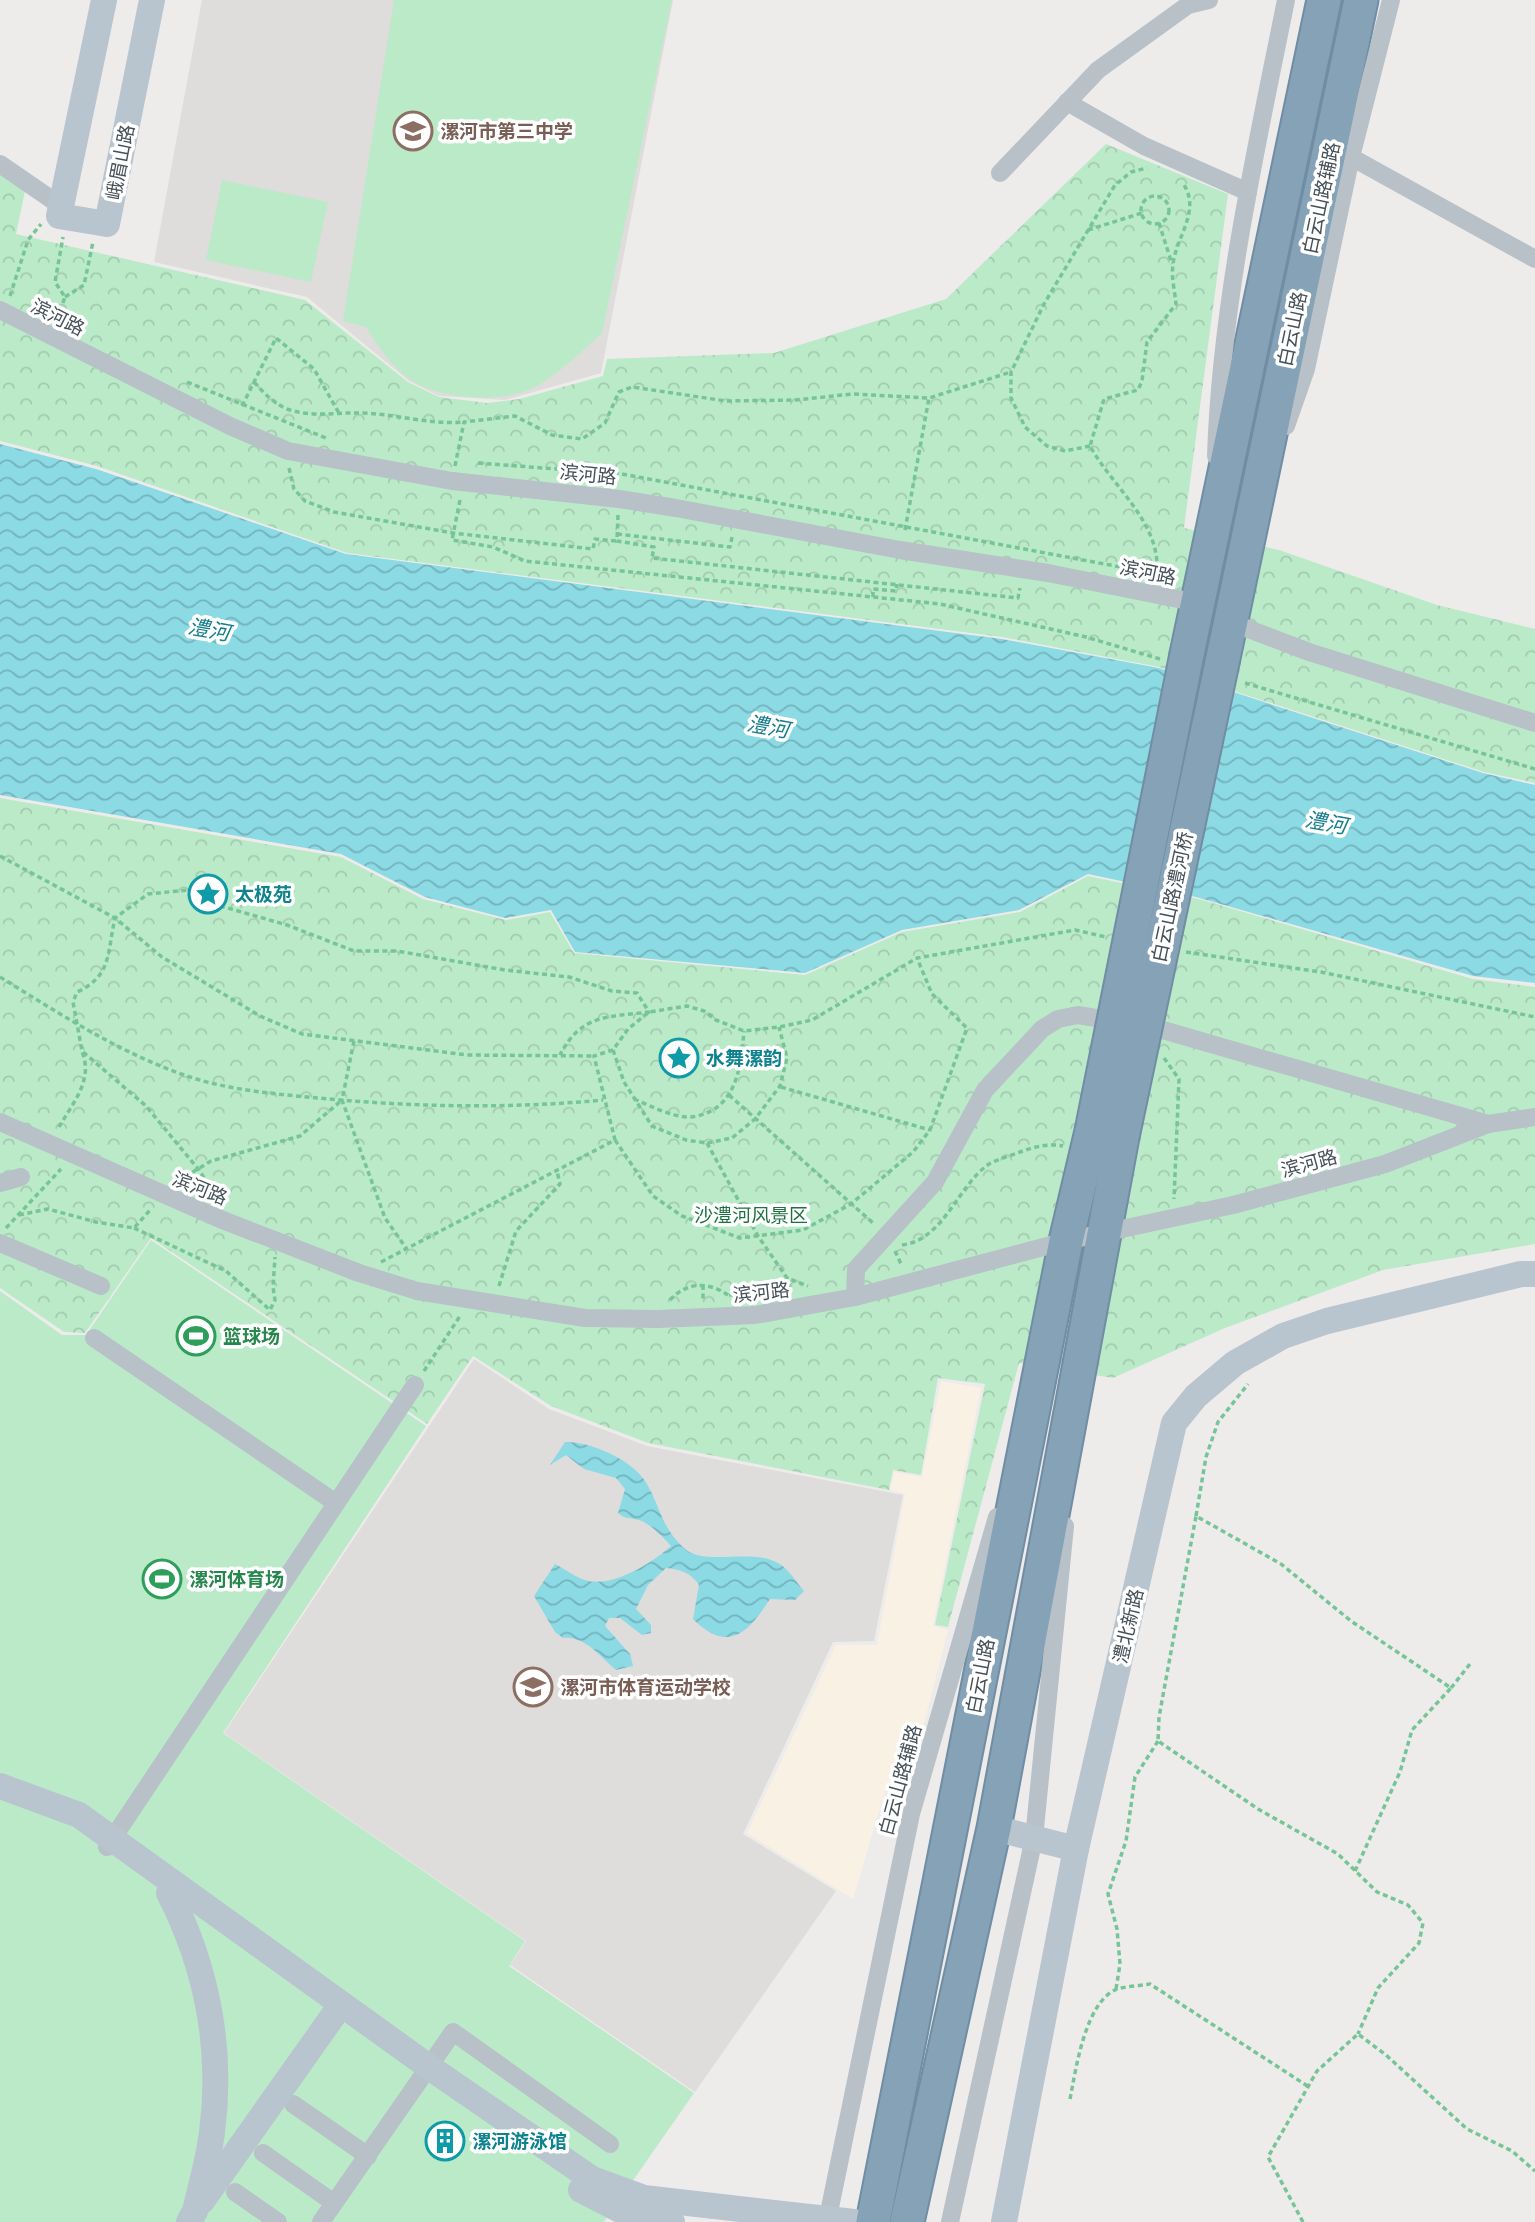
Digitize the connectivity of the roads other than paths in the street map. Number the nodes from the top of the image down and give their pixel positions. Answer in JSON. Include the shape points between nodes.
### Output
{"nodes":[{"id":1,"x":104,"y":0,"type":"edge"},
{"id":2,"x":152,"y":0,"type":"edge"},
{"id":3,"x":1209,"y":0,"type":"edge"},
{"id":4,"x":1286,"y":0,"type":"edge"},
{"id":5,"x":1324,"y":0,"type":"edge"},
{"id":6,"x":1361,"y":0,"type":"edge"},
{"id":7,"x":1391,"y":0,"type":"edge"},
{"id":8,"x":1293,"y":60,"type":"junction"},
{"id":9,"x":1067,"y":102,"type":"junction"},
{"id":10,"x":1351,"y":157,"type":"junction"},
{"id":11,"x":0,"y":164,"type":"edge"},
{"id":12,"x":1000,"y":173,"type":"dead end"},
{"id":13,"x":1248,"y":192,"type":"junction"},
{"id":14,"x":60,"y":211,"type":"junction"},
{"id":15,"x":1535,"y":259,"type":"edge"},
{"id":16,"x":5,"y":304,"type":"edge"},
{"id":17,"x":1251,"y":525,"type":"junction"},
{"id":18,"x":1213,"y":528,"type":"junction"},
{"id":19,"x":1198,"y":603,"type":"junction"},
{"id":20,"x":1230,"y":622,"type":"junction"},
{"id":21,"x":1175,"y":657,"type":"joint"},
{"id":22,"x":1232,"y":670,"type":"joint"},
{"id":23,"x":1535,"y":723,"type":"edge"},
{"id":24,"x":1535,"y":1117,"type":"edge"},
{"id":25,"x":0,"y":1122,"type":"edge"},
{"id":26,"x":1488,"y":1124,"type":"junction"},
{"id":27,"x":1107,"y":1134,"type":"junction"},
{"id":28,"x":21,"y":1177,"type":"dead end"},
{"id":29,"x":0,"y":1183,"type":"edge"},
{"id":30,"x":1103,"y":1233,"type":"junction"},
{"id":31,"x":1066,"y":1241,"type":"junction"},
{"id":32,"x":0,"y":1243,"type":"edge"},
{"id":33,"x":1535,"y":1273,"type":"edge"},
{"id":34,"x":101,"y":1286,"type":"dead end"},
{"id":35,"x":855,"y":1297,"type":"junction"},
{"id":36,"x":94,"y":1338,"type":"dead end"},
{"id":37,"x":1080,"y":1350,"type":"junction"},
{"id":38,"x":1044,"y":1355,"type":"junction"},
{"id":39,"x":415,"y":1385,"type":"road end"},
{"id":40,"x":336,"y":1503,"type":"junction"},
{"id":41,"x":0,"y":1786,"type":"edge"},
{"id":42,"x":0,"y":1795,"type":"edge"},
{"id":43,"x":994,"y":1828,"type":"junction"},
{"id":44,"x":1034,"y":1838,"type":"junction"},
{"id":45,"x":109,"y":1842,"type":"junction"},
{"id":46,"x":1076,"y":1849,"type":"junction"},
{"id":47,"x":169,"y":1893,"type":"junction"},
{"id":48,"x":333,"y":2016,"type":"junction"},
{"id":49,"x":425,"y":2072,"type":"junction"},
{"id":50,"x":293,"y":2104,"type":"dead end"},
{"id":51,"x":610,"y":2144,"type":"dead end"},
{"id":52,"x":263,"y":2153,"type":"dead end"},
{"id":53,"x":368,"y":2155,"type":"junction"},
{"id":54,"x":235,"y":2192,"type":"dead end"},
{"id":55,"x":334,"y":2203,"type":"junction"},
{"id":56,"x":192,"y":2216,"type":"edge"},
{"id":57,"x":827,"y":2220,"type":"edge"},
{"id":58,"x":278,"y":2222,"type":"edge"},
{"id":59,"x":321,"y":2222,"type":"edge"},
{"id":60,"x":672,"y":2222,"type":"edge"},
{"id":61,"x":854,"y":2222,"type":"edge"},
{"id":62,"x":873,"y":2222,"type":"edge"},
{"id":63,"x":907,"y":2222,"type":"edge"},
{"id":64,"x":950,"y":2222,"type":"edge"},
{"id":65,"x":1004,"y":2222,"type":"edge"}],
"edges":[{"from":1,"to":14,"type":"street"},
{"from":2,"to":14,"type":"street","name":"峨眉山路","via":[[107,224]]},
{"from":3,"to":9,"type":"street","via":[[1188,5],[1143,37],[1098,70]]},
{"from":4,"to":8,"type":"street"},
{"from":5,"to":8,"type":"highway","name":"白云山路"},
{"from":6,"to":17,"type":"highway","name":"白云山路"},
{"from":7,"to":10,"type":"street","name":"白云山路辅路"},
{"from":8,"to":13,"type":"street"},
{"from":8,"to":18,"type":"highway","name":"白云山路"},
{"from":9,"to":12,"type":"street"},
{"from":9,"to":13,"type":"street","via":[[1162,162]]},
{"from":10,"to":15,"type":"street"},
{"from":10,"to":17,"type":"street","name":"白云山路辅路","via":[[1306,369]]},
{"from":11,"to":14,"type":"street"},
{"from":13,"to":18,"type":"street","via":[[1218,399]]},
{"from":16,"to":19,"type":"street","name":"滨河路","via":[[230,426],[288,451],[458,482],[619,499],[734,518]]},
{"from":17,"to":20,"type":"highway","name":"白云山路"},
{"from":18,"to":19,"type":"highway","name":"白云山路"},
{"from":19,"to":21,"type":"highway","name":"白云山路"},
{"from":20,"to":22,"type":"highway","name":"白云山路"},
{"from":20,"to":23,"type":"street","via":[[1309,652]]},
{"from":21,"to":27,"type":"highway","name":"白云山路澧河桥","bridge":true},
{"from":22,"to":27,"type":"highway","name":"白云山路澧河桥","bridge":true},
{"from":24,"to":26,"type":"street","name":"滨河路"},
{"from":25,"to":35,"type":"street","name":"滨河路","via":[[220,1219],[417,1291],[584,1318],[742,1316]]},
{"from":26,"to":30,"type":"street","name":"滨河路","via":[[1385,1164],[1233,1205]]},
{"from":26,"to":35,"type":"street","via":[[1156,1028],[1078,1015],[1058,1019],[1042,1029],[985,1090],[935,1182],[856,1269]]},
{"from":27,"to":30,"type":"highway"},
{"from":27,"to":31,"type":"highway","name":"白云山路"},
{"from":28,"to":29,"type":"street"},
{"from":30,"to":31,"type":"street","name":"滨河路"},
{"from":30,"to":37,"type":"highway"},
{"from":31,"to":35,"type":"street","name":"滨河路"},
{"from":31,"to":38,"type":"highway","name":"白云山路"},
{"from":32,"to":34,"type":"street"},
{"from":33,"to":46,"type":"street","name":"澧北新路","via":[[1328,1321],[1283,1336],[1235,1363],[1196,1396],[1174,1423]]},
{"from":36,"to":40,"type":"street"},
{"from":37,"to":43,"type":"highway"},
{"from":37,"to":44,"type":"street"},
{"from":38,"to":57,"type":"street","name":"白云山路辅路","via":[[911,1814]]},
{"from":38,"to":62,"type":"highway","name":"白云山路"},
{"from":39,"to":40,"type":"street"},
{"from":40,"to":45,"type":"street"},
{"from":41,"to":45,"type":"street","via":[[79,1815]]},
{"from":42,"to":45,"type":"street"},
{"from":43,"to":44,"type":"street"},
{"from":43,"to":63,"type":"highway"},
{"from":44,"to":46,"type":"street"},
{"from":44,"to":64,"type":"street"},
{"from":45,"to":47,"type":"street"},
{"from":45,"to":49,"type":"street"},
{"from":46,"to":65,"type":"street","name":"澧北新路"},
{"from":47,"to":48,"type":"street"},
{"from":47,"to":56,"type":"street","via":[[205,1982],[217,2060],[212,2132]]},
{"from":48,"to":49,"type":"street"},
{"from":48,"to":56,"type":"street"},
{"from":49,"to":51,"type":"street","via":[[453,2032]]},
{"from":49,"to":53,"type":"street"},
{"from":49,"to":57,"type":"street","via":[[593,2179],[644,2198]]},
{"from":49,"to":60,"type":"street","via":[[576,2188],[632,2216]]},
{"from":50,"to":53,"type":"street"},
{"from":52,"to":55,"type":"street"},
{"from":53,"to":55,"type":"street"},
{"from":54,"to":58,"type":"street"},
{"from":55,"to":59,"type":"street"},
{"from":57,"to":61,"type":"street"}]}
